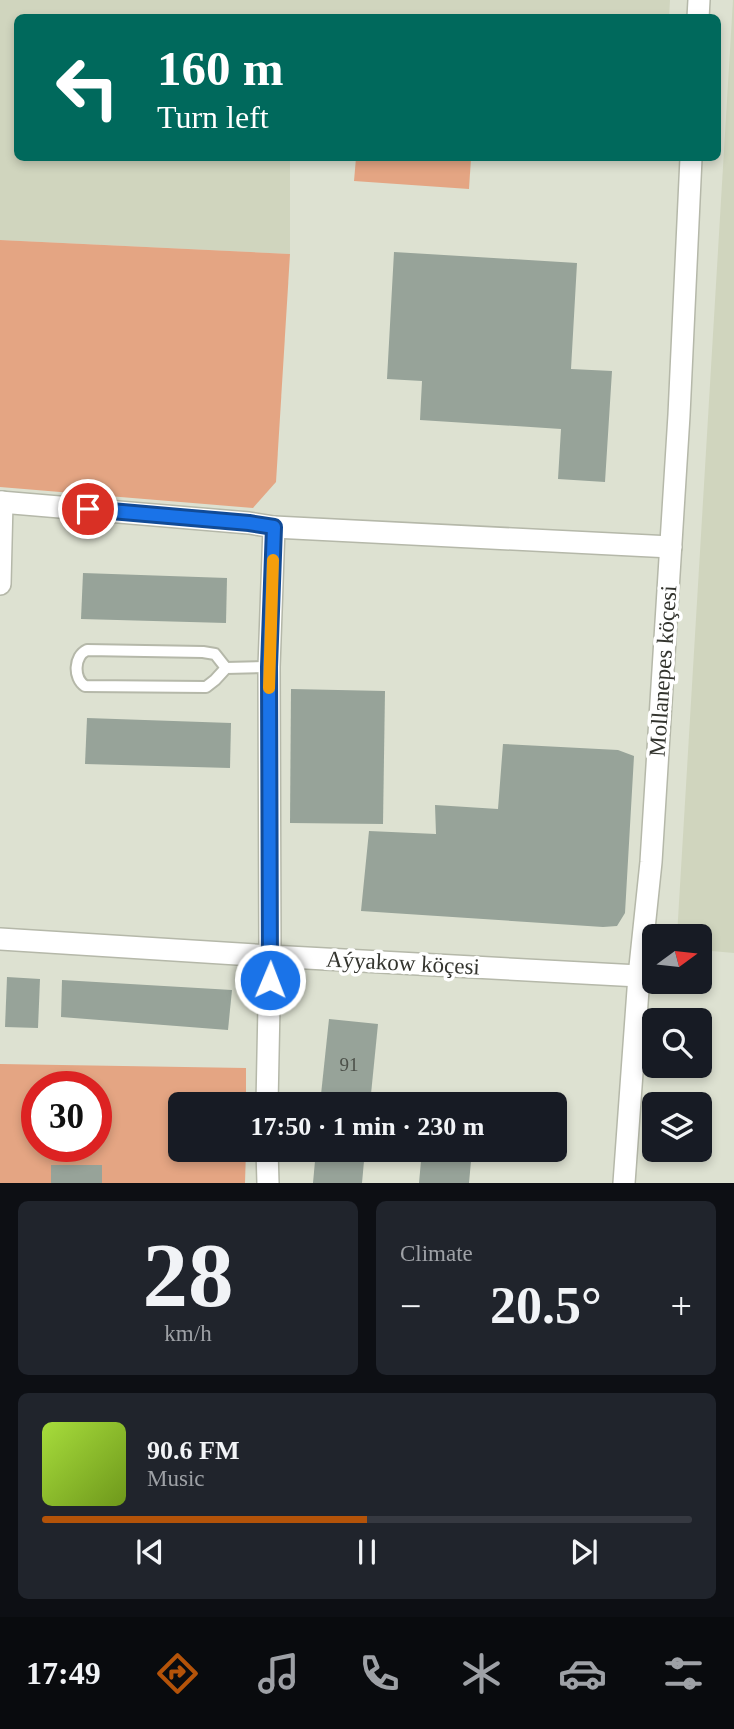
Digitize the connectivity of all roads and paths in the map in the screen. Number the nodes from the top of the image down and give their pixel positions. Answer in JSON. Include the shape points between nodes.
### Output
{"nodes":[{"id":1,"x":691,"y":161,"type":"edge"},
{"id":2,"x":1,"y":502,"type":"edge"},
{"id":3,"x":274,"y":527,"type":"junction"},
{"id":4,"x":671,"y":547,"type":"junction"},
{"id":5,"x":0,"y":584,"type":"edge"},
{"id":6,"x":269,"y":667,"type":"junction"},
{"id":7,"x":226,"y":668,"type":"junction"},
{"id":8,"x":0,"y":939,"type":"edge"},
{"id":9,"x":270,"y":956,"type":"junction"},
{"id":10,"x":639,"y":976,"type":"junction"},
{"id":11,"x":267,"y":1092,"type":"edge"},
{"id":12,"x":267,"y":1162,"type":"edge"},
{"id":13,"x":268,"y":1183,"type":"edge"},
{"id":14,"x":624,"y":1183,"type":"edge"}],
"edges":[{"from":1,"to":4,"type":"street","name":"Mollanepes köçesi"},
{"from":2,"to":3,"type":"street"},
{"from":2,"to":5,"type":"street"},
{"from":3,"to":4,"type":"street"},
{"from":3,"to":6,"type":"street"},
{"from":4,"to":10,"type":"street","name":"Mollanepes köçesi","via":[[652,862]]},
{"from":6,"to":7,"type":"lane"},
{"from":6,"to":9,"type":"street"},
{"from":7,"to":7,"type":"lane","via":[[215,654],[204,652],[87,650],[78,657],[77,676],[85,686],[206,687]]},
{"from":8,"to":9,"type":"street","name":"Aýyakow köçesi"},
{"from":9,"to":10,"type":"street","name":"Aýyakow köçesi"},
{"from":9,"to":11,"type":"street"},
{"from":10,"to":14,"type":"street","name":"Mollanepes köçesi"},
{"from":12,"to":13,"type":"street"}]}
